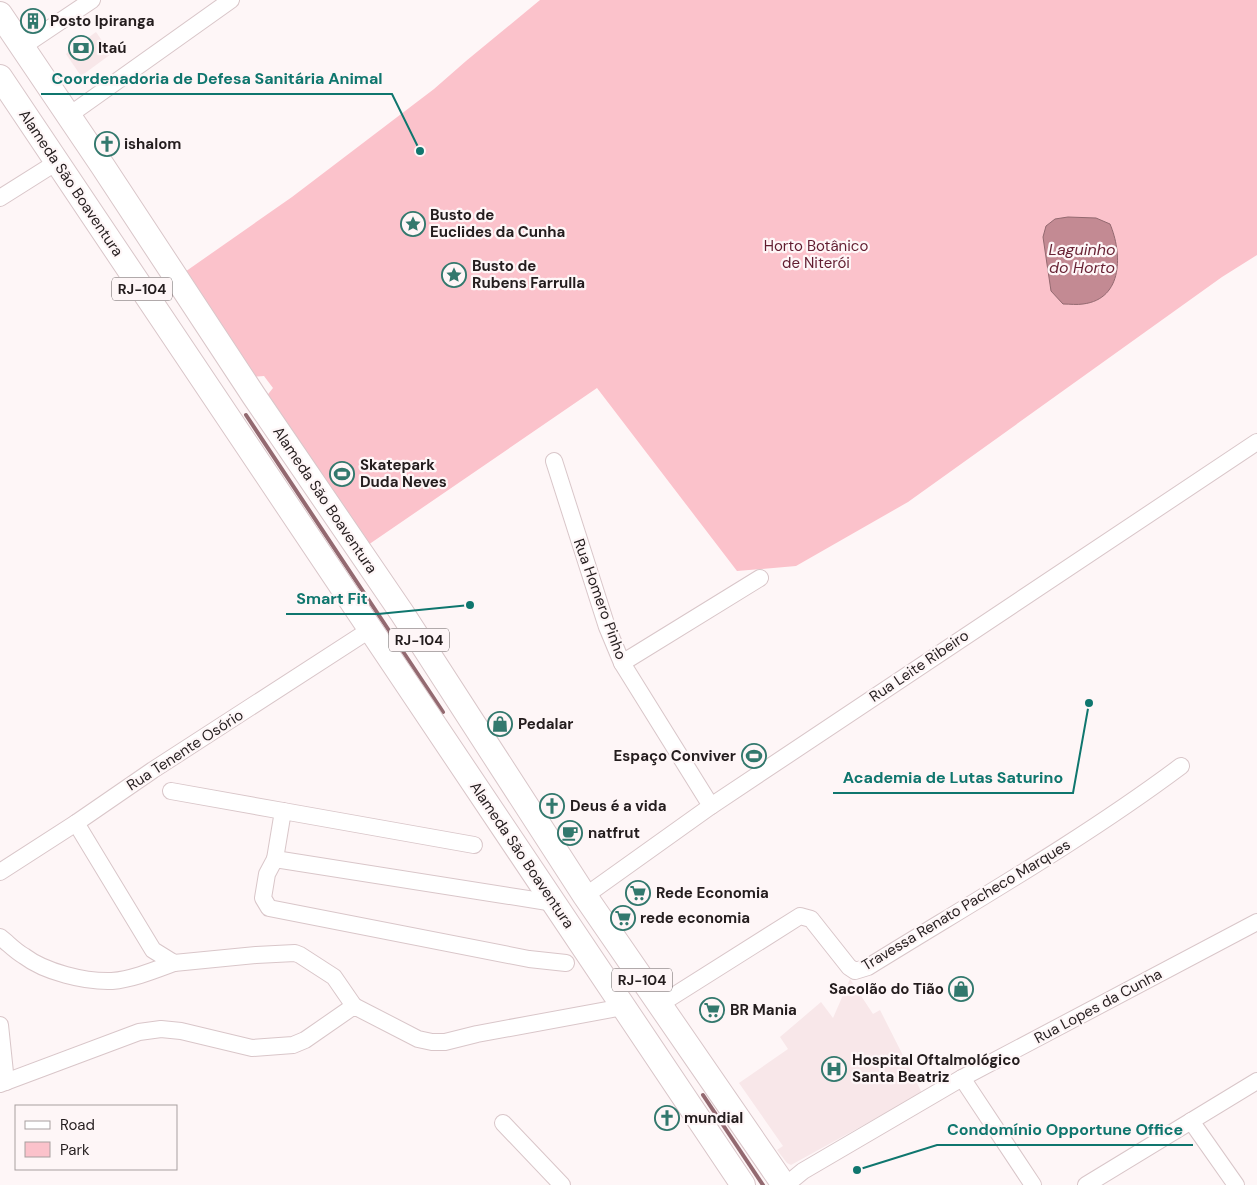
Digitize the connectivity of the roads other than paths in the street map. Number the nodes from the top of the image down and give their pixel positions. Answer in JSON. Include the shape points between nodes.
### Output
{"nodes":[{"id":1,"x":92,"y":0,"type":"edge"},
{"id":2,"x":231,"y":0,"type":"edge"},
{"id":3,"x":0,"y":14,"type":"edge"},
{"id":4,"x":22,"y":47,"type":"junction"},
{"id":5,"x":0,"y":77,"type":"edge"},
{"id":6,"x":68,"y":116,"type":"junction"},
{"id":7,"x":57,"y":162,"type":"junction"},
{"id":8,"x":0,"y":198,"type":"edge"},
{"id":9,"x":1257,"y":442,"type":"edge"},
{"id":10,"x":554,"y":461,"type":"dead end"},
{"id":11,"x":760,"y":578,"type":"dead end"},
{"id":12,"x":371,"y":629,"type":"junction"},
{"id":13,"x":622,"y":663,"type":"junction"},
{"id":14,"x":1181,"y":766,"type":"dead end"},
{"id":15,"x":171,"y":791,"type":"dead end"},
{"id":16,"x":711,"y":806,"type":"junction"},
{"id":17,"x":283,"y":811,"type":"junction"},
{"id":18,"x":76,"y":823,"type":"junction"},
{"id":19,"x":474,"y":845,"type":"dead end"},
{"id":20,"x":275,"y":859,"type":"junction"},
{"id":21,"x":0,"y":872,"type":"edge"},
{"id":22,"x":584,"y":896,"type":"junction"},
{"id":23,"x":554,"y":903,"type":"junction"},
{"id":24,"x":1257,"y":922,"type":"edge"},
{"id":25,"x":0,"y":937,"type":"edge"},
{"id":26,"x":174,"y":963,"type":"junction"},
{"id":27,"x":566,"y":963,"type":"dead end"},
{"id":28,"x":659,"y":1004,"type":"junction"},
{"id":29,"x":354,"y":1006,"type":"junction"},
{"id":30,"x":623,"y":1007,"type":"junction"},
{"id":31,"x":0,"y":1025,"type":"edge"},
{"id":32,"x":962,"y":1078,"type":"junction"},
{"id":33,"x":1257,"y":1081,"type":"edge"},
{"id":34,"x":3,"y":1083,"type":"edge"},
{"id":35,"x":1191,"y":1121,"type":"junction"},
{"id":36,"x":503,"y":1123,"type":"dead end"},
{"id":37,"x":562,"y":1185,"type":"edge"},
{"id":38,"x":742,"y":1185,"type":"edge"},
{"id":39,"x":785,"y":1185,"type":"edge"},
{"id":40,"x":1033,"y":1185,"type":"edge"},
{"id":41,"x":1086,"y":1185,"type":"edge"},
{"id":42,"x":1236,"y":1185,"type":"edge"}],
"edges":[{"from":1,"to":4,"type":"street"},
{"from":2,"to":6,"type":"street"},
{"from":3,"to":4,"type":"highway","name":"Alameda São Boaventura","number":"RJ-104"},
{"from":4,"to":6,"type":"highway","name":"Alameda São Boaventura","number":"RJ-104"},
{"from":5,"to":7,"type":"highway","name":"Alameda São Boaventura","number":"RJ-104"},
{"from":6,"to":22,"type":"highway","name":"Alameda São Boaventura","number":"RJ-104","via":[[402,613]]},
{"from":7,"to":8,"type":"street"},
{"from":7,"to":12,"type":"highway","name":"Alameda São Boaventura","number":"RJ-104"},
{"from":9,"to":16,"type":"street","name":"Rua Leite Ribeiro"},
{"from":10,"to":13,"type":"street","name":"Rua Homero Pinho"},
{"from":11,"to":13,"type":"street"},
{"from":12,"to":18,"type":"street","name":"Rua Tenente Osório"},
{"from":12,"to":23,"type":"highway","name":"Alameda São Boaventura","number":"RJ-104"},
{"from":13,"to":16,"type":"street","name":"Rua Homero Pinho"},
{"from":14,"to":28,"type":"street","name":"Travessa Renato Pacheco Marques","via":[[1074,839],[868,967],[855,971],[849,967],[811,919],[800,916]]},
{"from":15,"to":17,"type":"street"},
{"from":16,"to":22,"type":"street","name":"Rua Leite Ribeiro"},
{"from":17,"to":19,"type":"street"},
{"from":17,"to":20,"type":"street"},
{"from":18,"to":21,"type":"street","name":"Rua Tenente Osório"},
{"from":18,"to":26,"type":"street","via":[[153,950]]},
{"from":20,"to":23,"type":"street"},
{"from":20,"to":27,"type":"street","via":[[267,874],[263,898],[269,908],[529,960]]},
{"from":22,"to":28,"type":"highway","name":"Alameda São Boaventura","number":"RJ-104"},
{"from":23,"to":30,"type":"highway","name":"Alameda São Boaventura","number":"RJ-104"},
{"from":24,"to":32,"type":"street","name":"Rua Lopes da Cunha"},
{"from":25,"to":26,"type":"street","via":[[36,963],[90,980],[112,981]]},
{"from":26,"to":29,"type":"street","via":[[295,953],[334,977]]},
{"from":28,"to":39,"type":"highway","name":"Alameda São Boaventura","number":"RJ-104"},
{"from":29,"to":30,"type":"street","via":[[418,1039],[432,1042]]},
{"from":29,"to":34,"type":"street","via":[[306,1040],[293,1045],[252,1048],[181,1030],[161,1029],[139,1032]]},
{"from":30,"to":38,"type":"highway","name":"Alameda São Boaventura","number":"RJ-104"},
{"from":31,"to":34,"type":"street"},
{"from":32,"to":39,"type":"street","name":"Rua Lopes da Cunha","via":[[803,1171]]},
{"from":32,"to":40,"type":"street"},
{"from":33,"to":35,"type":"street"},
{"from":35,"to":41,"type":"street"},
{"from":35,"to":42,"type":"street"},
{"from":36,"to":37,"type":"street"}]}
